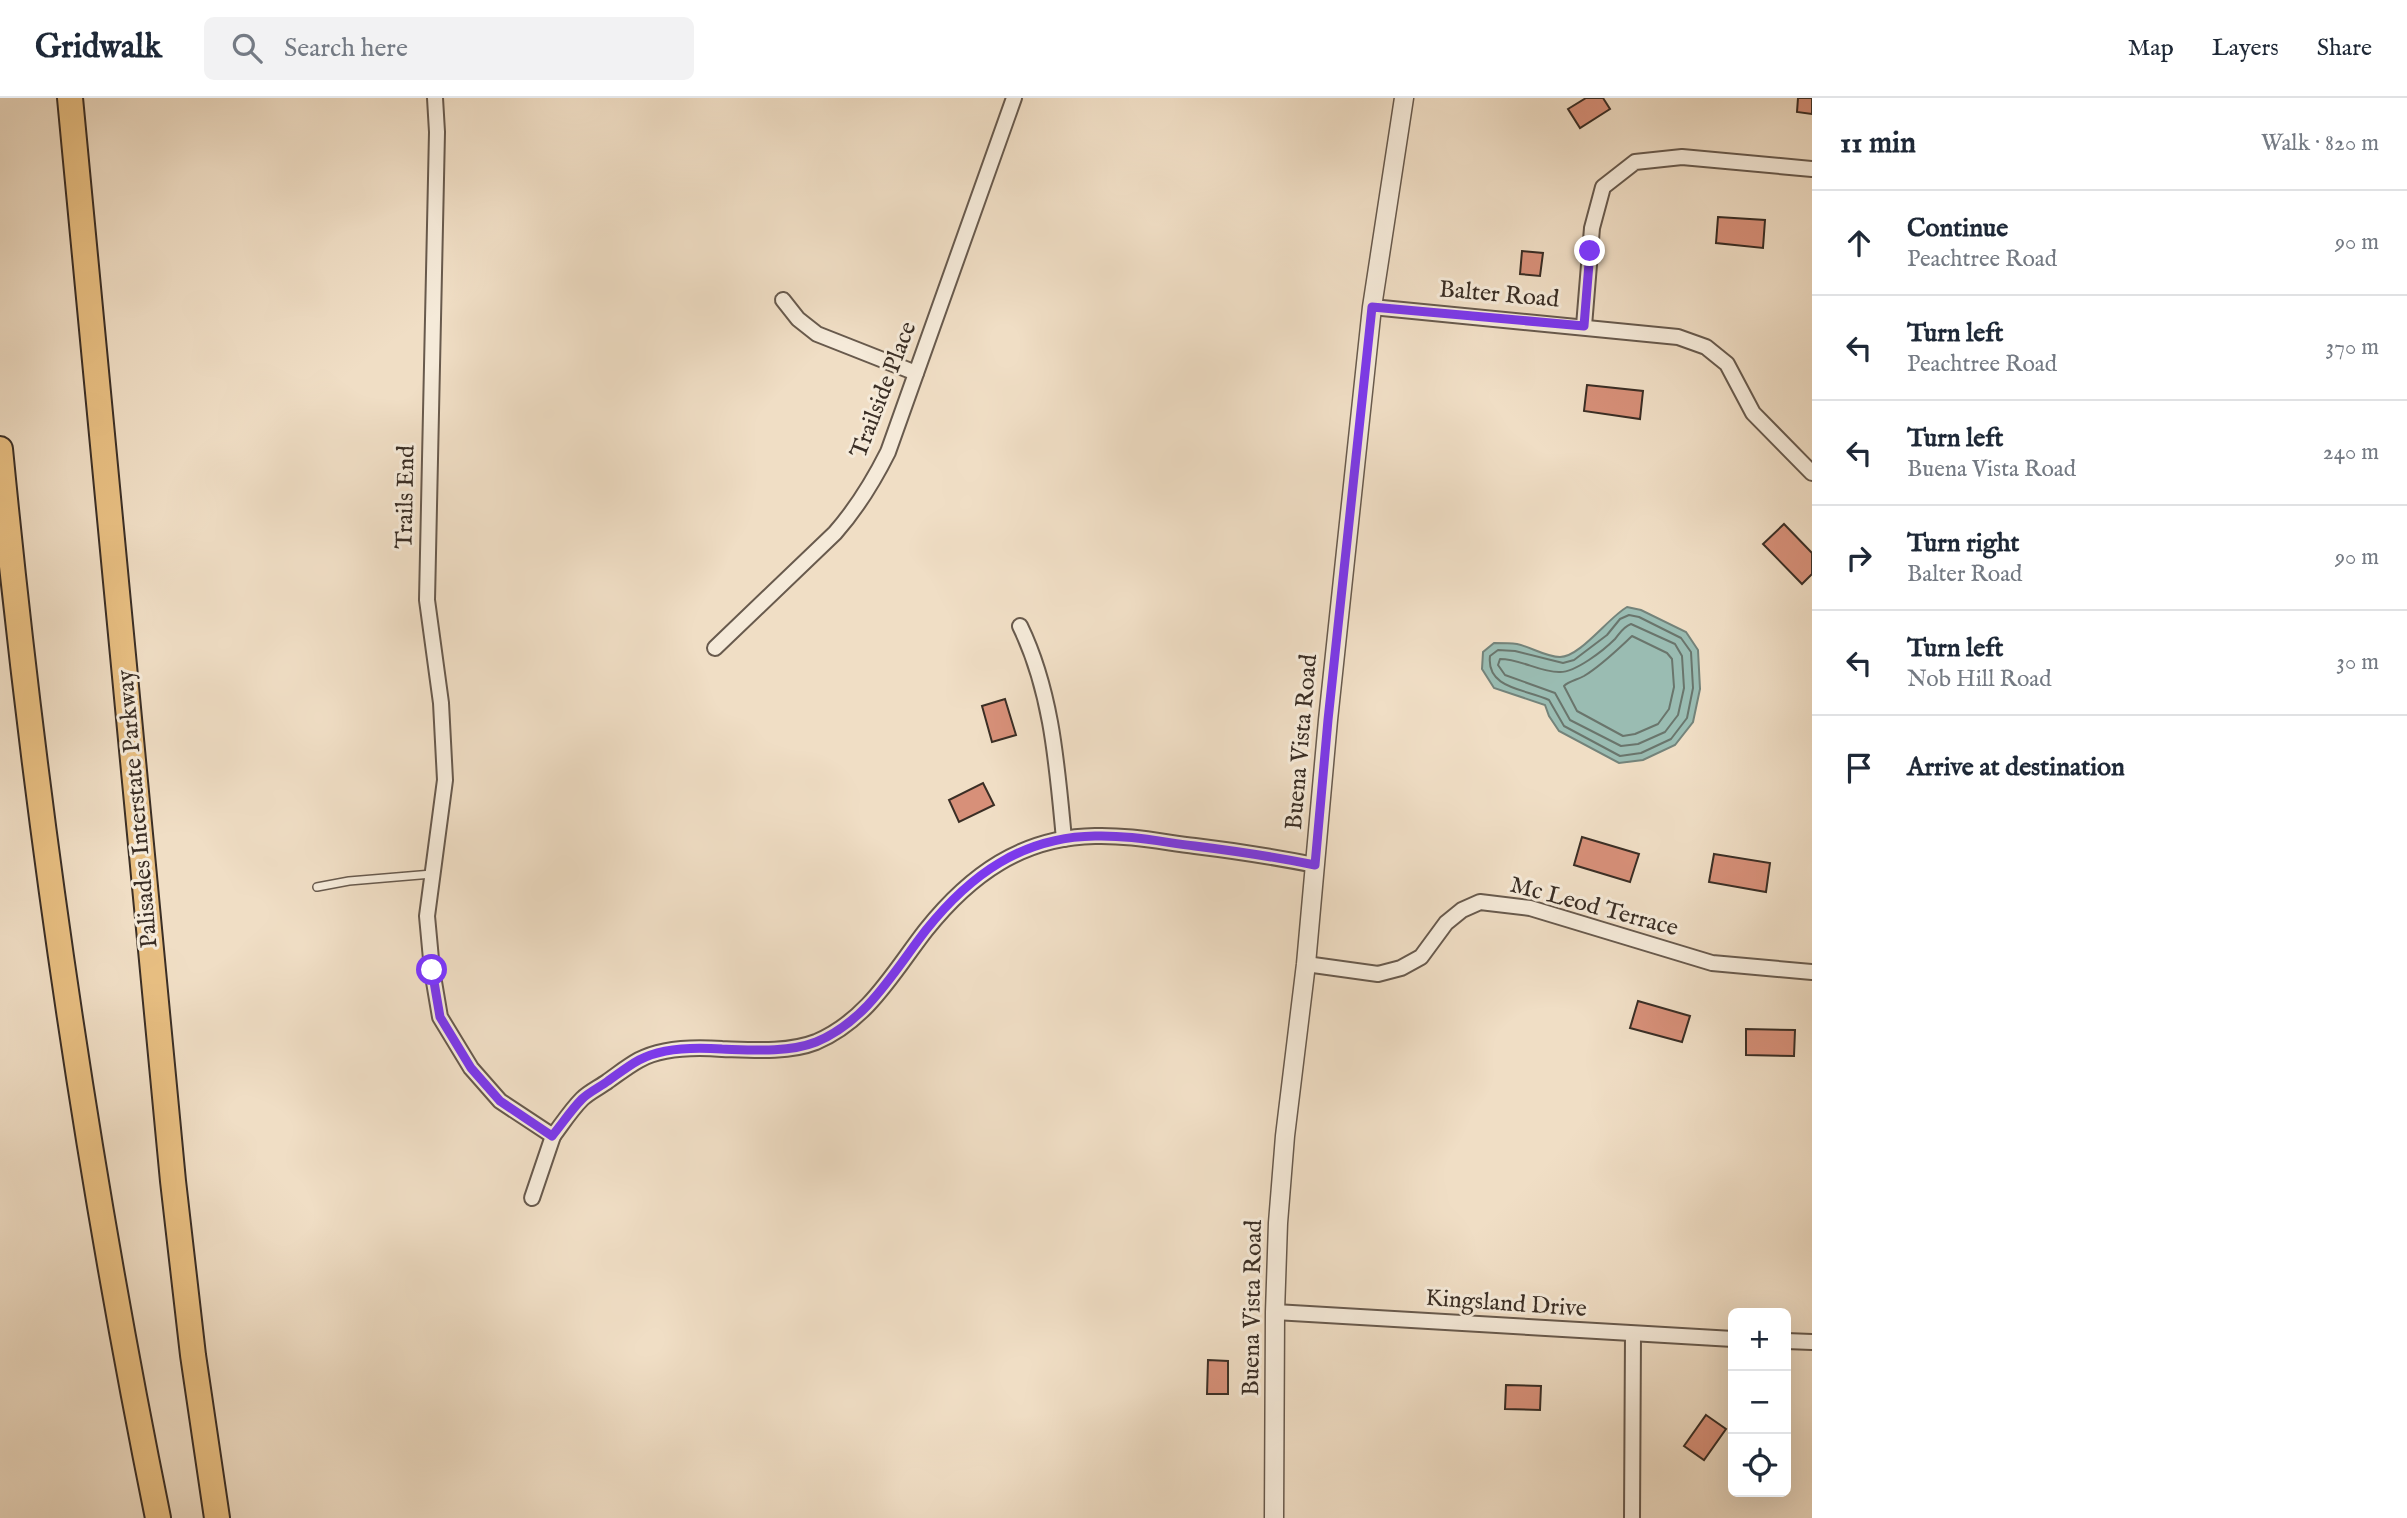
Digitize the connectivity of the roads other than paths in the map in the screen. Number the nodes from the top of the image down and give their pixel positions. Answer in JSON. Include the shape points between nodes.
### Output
{"nodes":[{"id":1,"x":70,"y":98,"type":"edge"},
{"id":2,"x":435,"y":98,"type":"edge"},
{"id":3,"x":1014,"y":98,"type":"edge"},
{"id":4,"x":1404,"y":98,"type":"edge"},
{"id":5,"x":1812,"y":169,"type":"edge"},
{"id":6,"x":783,"y":300,"type":"dead end"},
{"id":7,"x":1372,"y":307,"type":"junction"},
{"id":8,"x":1584,"y":326,"type":"junction"},
{"id":9,"x":916,"y":373,"type":"junction"},
{"id":10,"x":0,"y":449,"type":"edge"},
{"id":11,"x":1812,"y":473,"type":"edge"},
{"id":12,"x":1020,"y":626,"type":"dead end"},
{"id":13,"x":715,"y":648,"type":"dead end"},
{"id":14,"x":1064,"y":839,"type":"junction"},
{"id":15,"x":1315,"y":865,"type":"junction"},
{"id":16,"x":432,"y":874,"type":"junction"},
{"id":17,"x":317,"y":887,"type":"dead end"},
{"id":18,"x":1306,"y":964,"type":"junction"},
{"id":19,"x":1812,"y":972,"type":"edge"},
{"id":20,"x":552,"y":1136,"type":"junction"},
{"id":21,"x":532,"y":1198,"type":"dead end"},
{"id":22,"x":1276,"y":1312,"type":"junction"},
{"id":23,"x":1633,"y":1334,"type":"junction"},
{"id":24,"x":1728,"y":1339,"type":"edge"},
{"id":25,"x":1791,"y":1341,"type":"edge"},
{"id":26,"x":1812,"y":1342,"type":"edge"},
{"id":27,"x":158,"y":1518,"type":"edge"},
{"id":28,"x":217,"y":1518,"type":"edge"},
{"id":29,"x":1274,"y":1518,"type":"edge"},
{"id":30,"x":1632,"y":1518,"type":"edge"}],
"edges":[{"from":1,"to":28,"type":"highway","name":"Palisades Interstate Parkway","via":[[179,1238]]},
{"from":2,"to":16,"type":"street","name":"Trails End","via":[[427,600],[441,704],[445,780]]},
{"from":3,"to":9,"type":"street","name":"Trailside Place"},
{"from":4,"to":7,"type":"street","name":"Buena Vista Road"},
{"from":5,"to":8,"type":"street","via":[[1682,157],[1635,162],[1603,187],[1592,228]]},
{"from":6,"to":9,"type":"street","via":[[817,334]]},
{"from":7,"to":8,"type":"street","name":"Balter Road"},
{"from":7,"to":15,"type":"street","name":"Buena Vista Road"},
{"from":8,"to":11,"type":"street","name":"Balter Road","via":[[1678,337],[1706,347],[1727,364],[1753,413]]},
{"from":9,"to":13,"type":"street","name":"Trailside Place","via":[[888,452],[852,513]]},
{"from":10,"to":27,"type":"highway","via":[[25,692],[65,997]]},
{"from":12,"to":14,"type":"street","via":[[1034,654],[1051,722]]},
{"from":14,"to":15,"type":"street","via":[[1122,837],[1233,849]]},
{"from":14,"to":20,"type":"street","via":[[1008,856],[973,880],[943,909],[869,1005],[816,1042],[778,1049],[698,1047],[641,1059],[582,1098]]},
{"from":15,"to":18,"type":"street","name":"Buena Vista Road"},
{"from":16,"to":17,"type":"lane"},
{"from":16,"to":20,"type":"street","name":"Trails End","via":[[427,916],[440,1017],[471,1068],[500,1101]]},
{"from":18,"to":19,"type":"street","name":"Mc Leod Terrace","via":[[1378,974],[1401,968],[1421,957],[1446,923],[1480,902],[1530,908],[1712,963]]},
{"from":18,"to":22,"type":"street","name":"Buena Vista Road","via":[[1285,1136]]},
{"from":20,"to":21,"type":"street"},
{"from":22,"to":23,"type":"street","name":"Kingsland Drive"},
{"from":22,"to":29,"type":"street","name":"Buena Vista Road"},
{"from":23,"to":24,"type":"street","name":"Kingsland Drive"},
{"from":23,"to":30,"type":"street"},
{"from":25,"to":26,"type":"street"}]}
